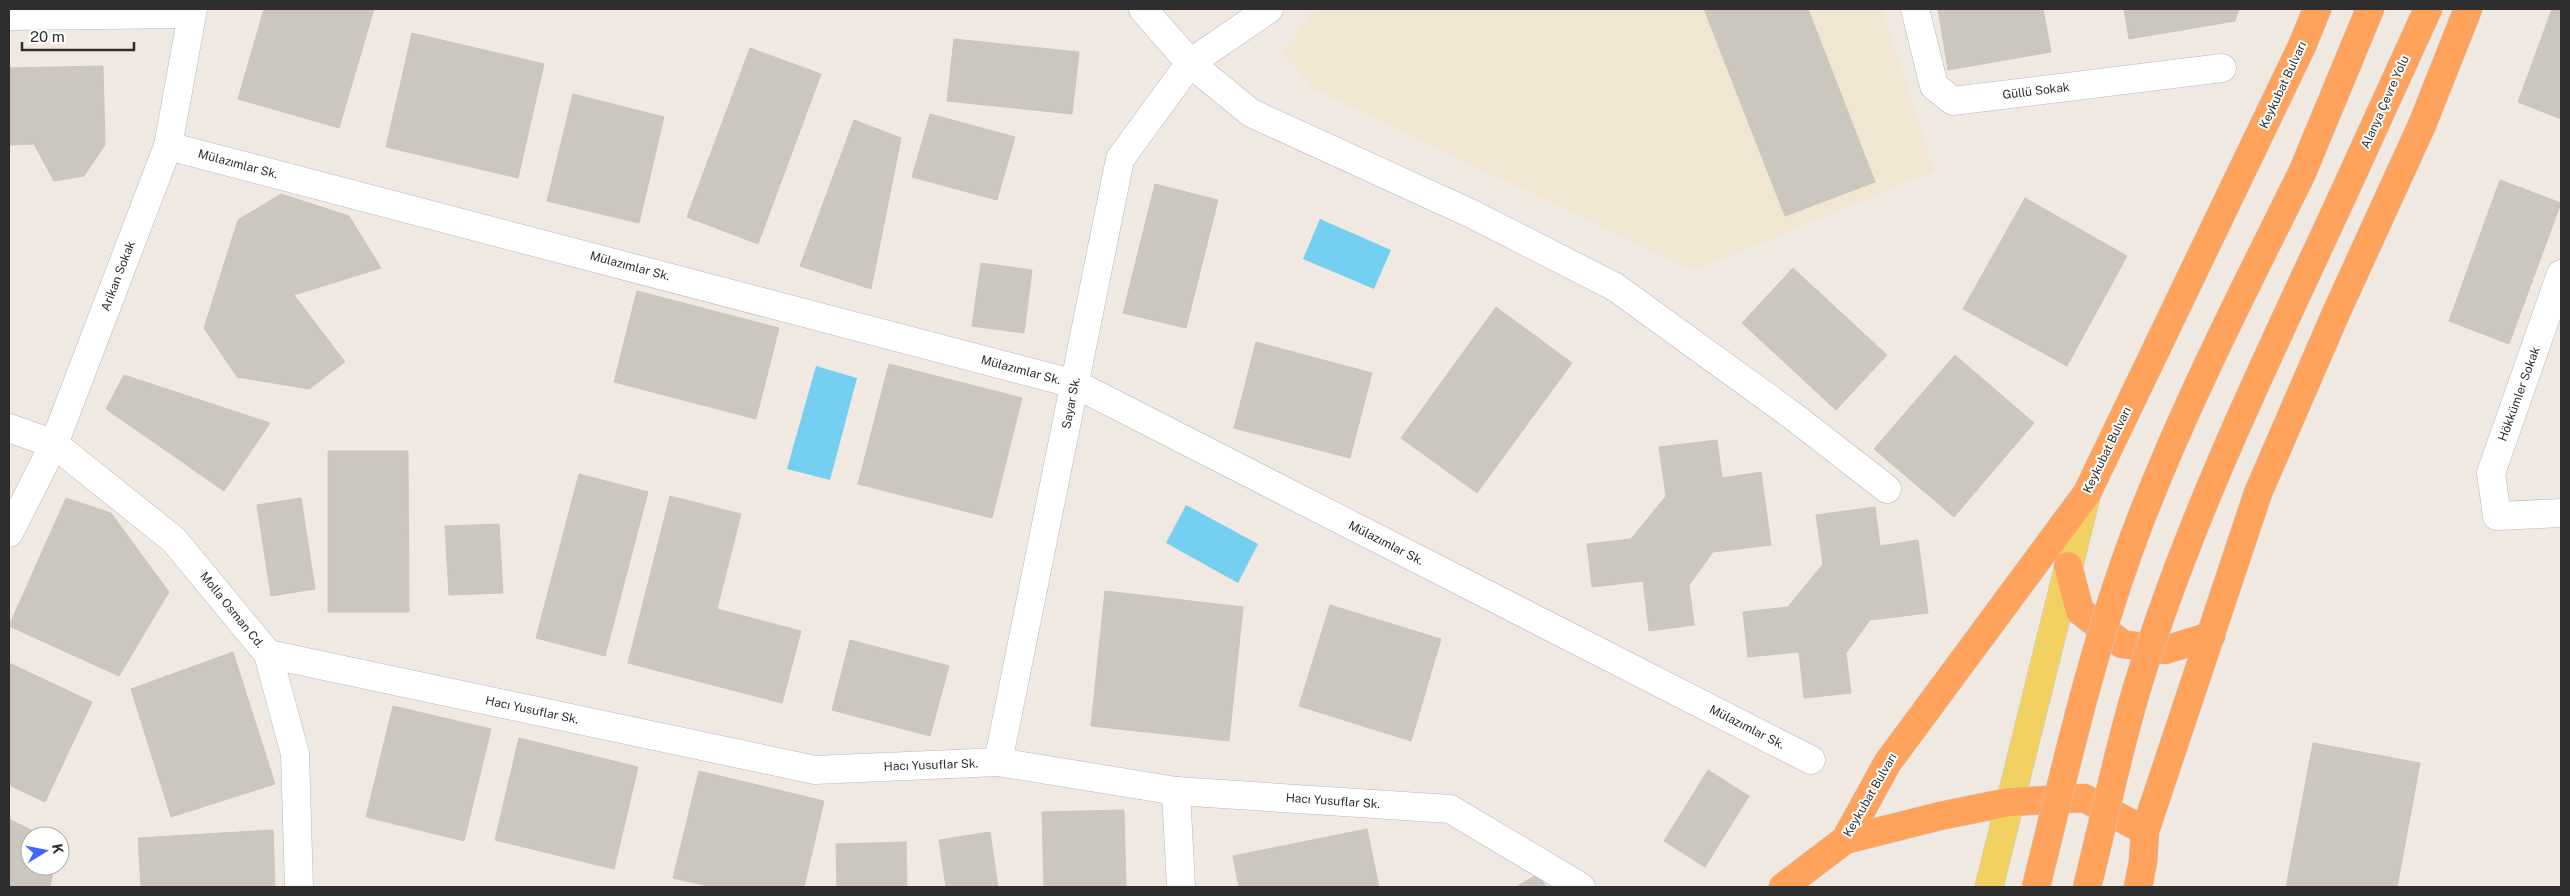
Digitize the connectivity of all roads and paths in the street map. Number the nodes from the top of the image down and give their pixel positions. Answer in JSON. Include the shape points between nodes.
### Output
{"nodes":[{"id":1,"x":1143,"y":9,"type":"edge"},
{"id":2,"x":1269,"y":9,"type":"edge"},
{"id":3,"x":1914,"y":9,"type":"edge"},
{"id":4,"x":2317,"y":9,"type":"edge"},
{"id":5,"x":2370,"y":9,"type":"edge"},
{"id":6,"x":2428,"y":9,"type":"edge"},
{"id":7,"x":2468,"y":9,"type":"edge"},
{"id":8,"x":192,"y":11,"type":"edge"},
{"id":9,"x":9,"y":16,"type":"edge"},
{"id":10,"x":1190,"y":63,"type":"junction"},
{"id":11,"x":2222,"y":68,"type":"dead end"},
{"id":12,"x":168,"y":146,"type":"junction"},
{"id":13,"x":2561,"y":274,"type":"edge"},
{"id":14,"x":1075,"y":384,"type":"junction"},
{"id":15,"x":9,"y":428,"type":"edge"},
{"id":16,"x":54,"y":444,"type":"junction"},
{"id":17,"x":1887,"y":489,"type":"dead end"},
{"id":18,"x":2087,"y":493,"type":"junction"},
{"id":19,"x":2561,"y":513,"type":"edge"},
{"id":20,"x":9,"y":533,"type":"edge"},
{"id":21,"x":2068,"y":566,"type":"junction"},
{"id":22,"x":2211,"y":636,"type":"junction"},
{"id":23,"x":268,"y":654,"type":"junction"},
{"id":24,"x":1811,"y":760,"type":"dead end"},
{"id":25,"x":998,"y":762,"type":"junction"},
{"id":26,"x":1176,"y":791,"type":"junction"},
{"id":27,"x":2009,"y":802,"type":"junction"},
{"id":28,"x":2145,"y":831,"type":"junction"},
{"id":29,"x":1845,"y":840,"type":"junction"},
{"id":30,"x":300,"y":887,"type":"edge"},
{"id":31,"x":1181,"y":887,"type":"edge"},
{"id":32,"x":1582,"y":887,"type":"edge"},
{"id":33,"x":1784,"y":887,"type":"edge"},
{"id":34,"x":1989,"y":887,"type":"edge"},
{"id":35,"x":2036,"y":887,"type":"edge"},
{"id":36,"x":2088,"y":887,"type":"edge"},
{"id":37,"x":2138,"y":887,"type":"edge"}],
"edges":[{"from":1,"to":10,"type":"street"},
{"from":2,"to":10,"type":"street","name":"Sayar Sk."},
{"from":3,"to":11,"type":"street","name":"Güllü Sokak","via":[[1934,86],[1953,101]]},
{"from":4,"to":18,"type":"highway","name":"Keykubat Bulvarı"},
{"from":5,"to":35,"type":"highway","bridge":true,"via":[[2302,173],[2187,406],[2137,529],[2093,657]]},
{"from":6,"to":36,"type":"highway","name":"Alanya Çevre Yolu","bridge":true,"via":[[2234,428],[2185,548],[2140,676]]},
{"from":7,"to":22,"type":"highway","via":[[2422,125],[2258,493]]},
{"from":8,"to":9,"type":"street"},
{"from":8,"to":12,"type":"street","name":"Arikan Sokak"},
{"from":10,"to":14,"type":"street","name":"Sayar Sk.","via":[[1120,158]]},
{"from":10,"to":17,"type":"street","via":[[1251,112],[1472,214],[1615,287],[1793,416]]},
{"from":12,"to":14,"type":"street","name":"Mülazımlar Sk."},
{"from":12,"to":16,"type":"street","name":"Arikan Sokak"},
{"from":13,"to":19,"type":"street","name":"Hökkümler Sokak","via":[[2491,473],[2497,516]]},
{"from":14,"to":24,"type":"street","name":"Mülazımlar Sk."},
{"from":14,"to":25,"type":"street","name":"Sayar Sk."},
{"from":15,"to":16,"type":"street","name":"Molla Osman Cd."},
{"from":16,"to":20,"type":"street","name":"Arikan Sokak"},
{"from":16,"to":23,"type":"street","name":"Molla Osman Cd.","via":[[174,540]]},
{"from":18,"to":21,"type":"main road"},
{"from":18,"to":29,"type":"highway","name":"Keykubat Bulvarı","via":[[1888,762]]},
{"from":21,"to":22,"type":"highway","via":[[2080,611],[2122,644],[2165,650]]},
{"from":21,"to":27,"type":"main road"},
{"from":22,"to":28,"type":"highway"},
{"from":23,"to":25,"type":"street","name":"Hacı Yusuflar Sk.","via":[[815,770]]},
{"from":23,"to":30,"type":"street","name":"Molla Osman Cd.","via":[[295,754]]},
{"from":25,"to":26,"type":"street","name":"Hacı Yusuflar Sk."},
{"from":26,"to":31,"type":"street"},
{"from":26,"to":32,"type":"street","name":"Hacı Yusuflar Sk.","via":[[1450,809]]},
{"from":27,"to":28,"type":"highway","via":[[2084,798]]},
{"from":27,"to":29,"type":"highway"},
{"from":27,"to":34,"type":"main road"},
{"from":28,"to":37,"type":"highway"},
{"from":29,"to":33,"type":"highway","name":"Keykubat Bulvarı"}]}
